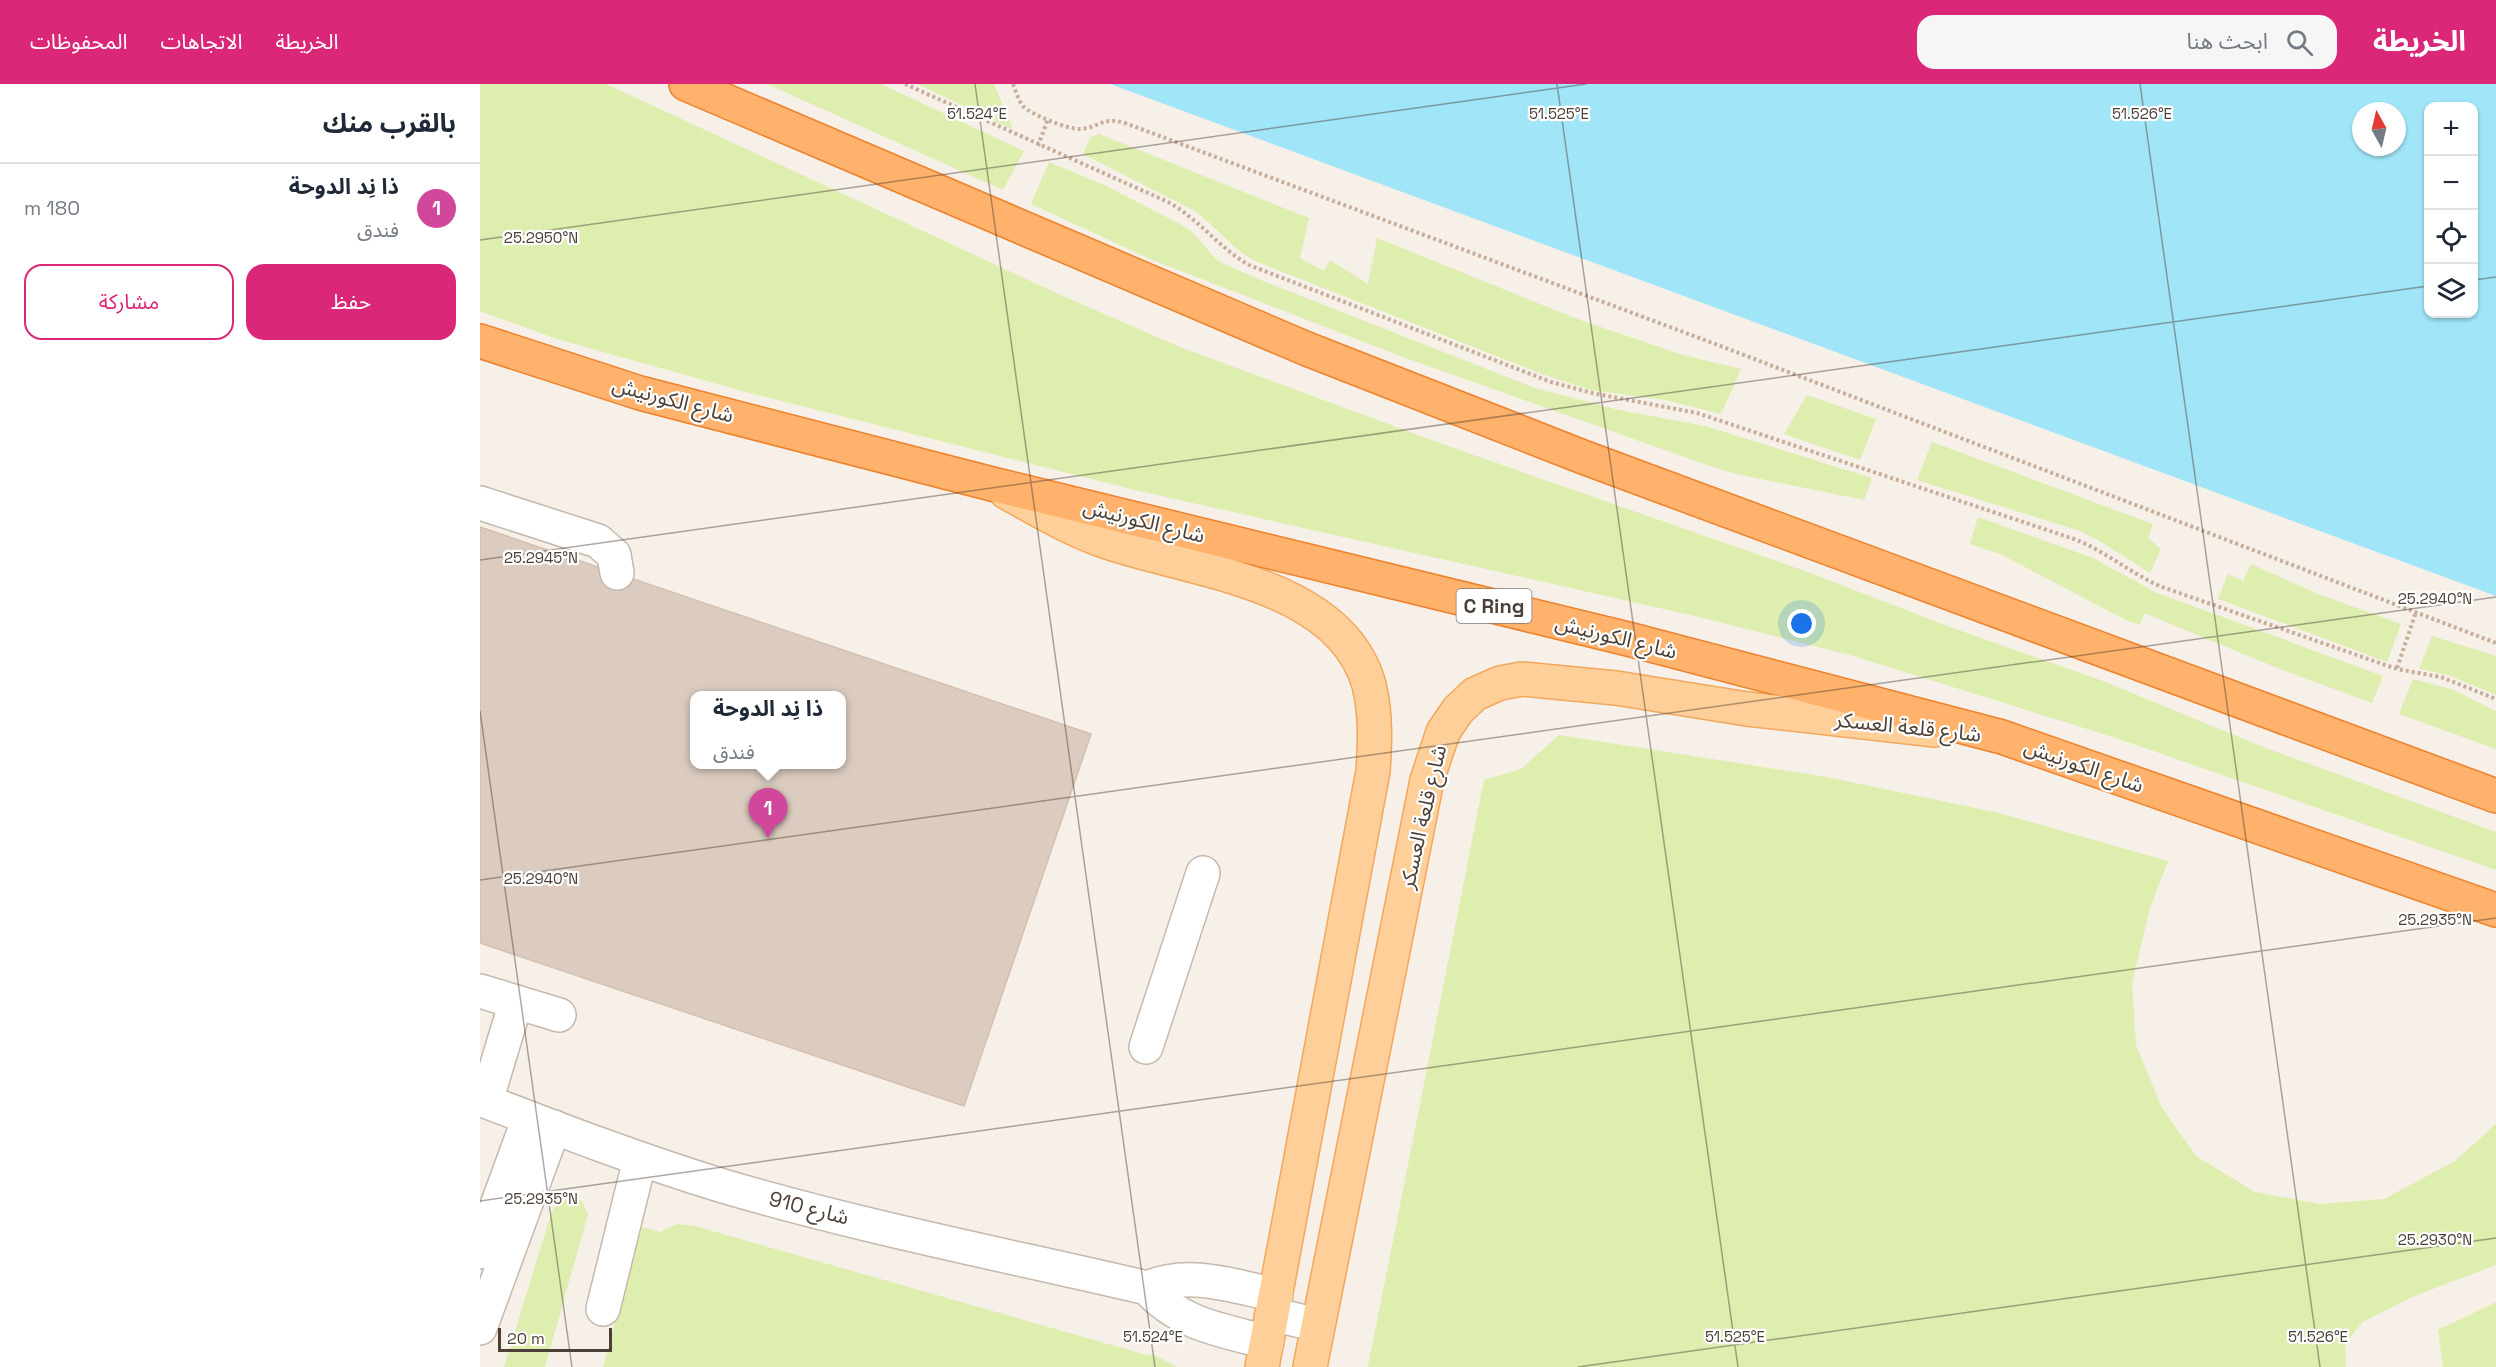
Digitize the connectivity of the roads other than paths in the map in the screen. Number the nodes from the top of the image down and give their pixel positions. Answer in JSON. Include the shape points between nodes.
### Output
{"nodes":[{"id":1,"x":686,"y":84,"type":"edge"},
{"id":2,"x":480,"y":341,"type":"edge"},
{"id":3,"x":992,"y":484,"type":"junction"},
{"id":4,"x":480,"y":502,"type":"edge"},
{"id":5,"x":617,"y":573,"type":"dead end"},
{"id":6,"x":2001,"y":737,"type":"junction"},
{"id":7,"x":2496,"y":796,"type":"edge"},
{"id":8,"x":1203,"y":873,"type":"dead end"},
{"id":9,"x":2496,"y":910,"type":"edge"},
{"id":10,"x":480,"y":991,"type":"edge"},
{"id":11,"x":516,"y":1002,"type":"junction"},
{"id":12,"x":559,"y":1015,"type":"dead end"},
{"id":13,"x":1146,"y":1047,"type":"dead end"},
{"id":14,"x":483,"y":1100,"type":"edge"},
{"id":15,"x":541,"y":1122,"type":"junction"},
{"id":16,"x":640,"y":1159,"type":"junction"},
{"id":17,"x":480,"y":1252,"type":"edge"},
{"id":18,"x":488,"y":1284,"type":"edge"},
{"id":19,"x":1147,"y":1288,"type":"junction"},
{"id":20,"x":603,"y":1309,"type":"dead end"},
{"id":21,"x":1317,"y":1325,"type":"junction"},
{"id":22,"x":480,"y":1329,"type":"edge"},
{"id":23,"x":1269,"y":1329,"type":"edge"},
{"id":24,"x":1310,"y":1367,"type":"edge"}],
"edges":[{"from":1,"to":7,"type":"highway","via":[[1318,353],[1583,457]]},
{"from":2,"to":3,"type":"highway","name":"شارع الكورنيش","number":"C Ring","via":[[640,393]]},
{"from":3,"to":6,"type":"highway","name":"شارع الكورنيش","number":"C Ring","via":[[1628,639]]},
{"from":3,"to":23,"type":"main road","via":[[1067,526],[1104,541],[1272,590],[1316,612],[1340,634],[1368,682],[1376,734],[1374,771]]},
{"from":4,"to":5,"type":"street","via":[[598,541],[614,555]]},
{"from":6,"to":9,"type":"highway","name":"شارع الكورنيش","number":"C Ring"},
{"from":6,"to":21,"type":"main road","name":"شارع قلعة العسكر","via":[[1747,709],[1550,681],[1522,679],[1475,694],[1443,732],[1427,780]]},
{"from":8,"to":13,"type":"street"},
{"from":10,"to":11,"type":"street"},
{"from":11,"to":12,"type":"street"},
{"from":11,"to":14,"type":"street"},
{"from":14,"to":15,"type":"street","name":"شارع 910"},
{"from":15,"to":16,"type":"street","name":"شارع 910"},
{"from":15,"to":17,"type":"street"},
{"from":15,"to":18,"type":"street"},
{"from":16,"to":19,"type":"street","name":"شارع 910","via":[[817,1211]]},
{"from":16,"to":20,"type":"street"},
{"from":18,"to":22,"type":"street"},
{"from":19,"to":23,"type":"street","name":"شارع 910","via":[[1174,1313],[1190,1321]]},
{"from":19,"to":23,"type":"street","name":"شارع 910","via":[[1191,1278]]},
{"from":21,"to":23,"type":"street","name":"شارع 910"},
{"from":21,"to":24,"type":"main road","name":"شارع قلعة العسكر"}]}
